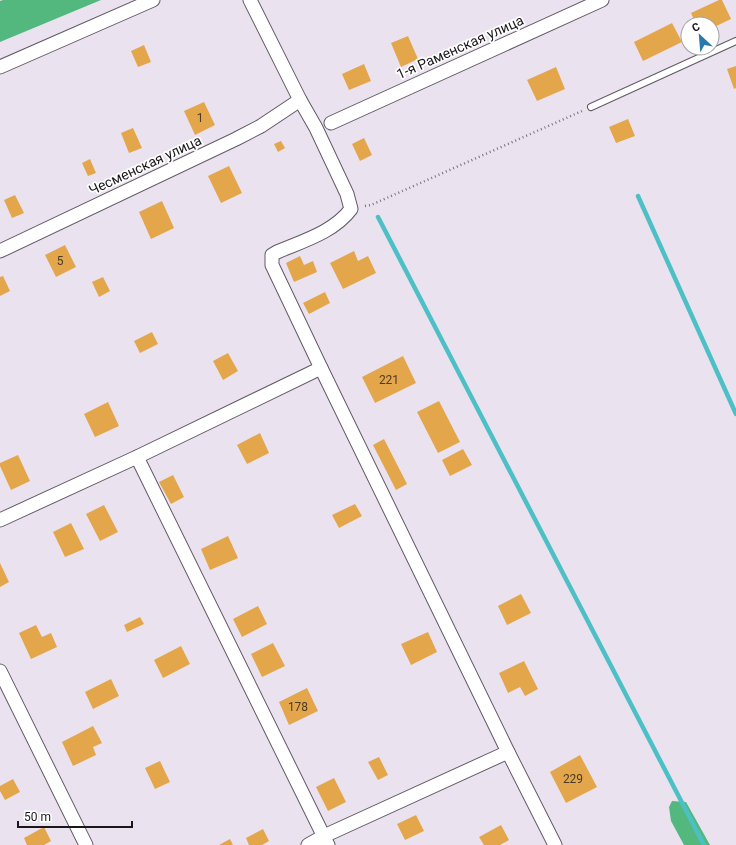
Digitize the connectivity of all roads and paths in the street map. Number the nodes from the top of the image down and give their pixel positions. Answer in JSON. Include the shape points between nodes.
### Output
{"nodes":[{"id":1,"x":153,"y":0,"type":"edge"},
{"id":2,"x":250,"y":0,"type":"edge"},
{"id":3,"x":602,"y":0,"type":"edge"},
{"id":4,"x":736,"y":41,"type":"edge"},
{"id":5,"x":0,"y":67,"type":"edge"},
{"id":6,"x":300,"y":100,"type":"junction"},
{"id":7,"x":591,"y":107,"type":"joint"},
{"id":8,"x":331,"y":123,"type":"dead end"},
{"id":9,"x":351,"y":209,"type":"junction"},
{"id":10,"x":0,"y":251,"type":"edge"},
{"id":11,"x":321,"y":368,"type":"junction"},
{"id":12,"x":137,"y":457,"type":"junction"},
{"id":13,"x":0,"y":520,"type":"edge"},
{"id":14,"x":0,"y":671,"type":"edge"},
{"id":15,"x":508,"y":752,"type":"junction"},
{"id":16,"x":326,"y":841,"type":"edge"},
{"id":17,"x":86,"y":845,"type":"edge"},
{"id":18,"x":308,"y":845,"type":"edge"},
{"id":19,"x":556,"y":845,"type":"edge"}],
"edges":[{"from":1,"to":5,"type":"street"},
{"from":2,"to":6,"type":"street"},
{"from":3,"to":8,"type":"street","name":"1-я Раменская улица"},
{"from":4,"to":7,"type":"lane"},
{"from":6,"to":9,"type":"street","via":[[347,194]]},
{"from":6,"to":10,"type":"street","name":"Чесменская улица","via":[[236,139]]},
{"from":7,"to":9,"type":"path","via":[[371,205]]},
{"from":9,"to":11,"type":"street","via":[[344,218],[319,234],[272,255],[272,265]]},
{"from":11,"to":12,"type":"street"},
{"from":11,"to":15,"type":"street"},
{"from":12,"to":13,"type":"street"},
{"from":12,"to":16,"type":"street"},
{"from":14,"to":17,"type":"street"},
{"from":15,"to":16,"type":"street"},
{"from":15,"to":19,"type":"street"},
{"from":16,"to":18,"type":"street"}]}
